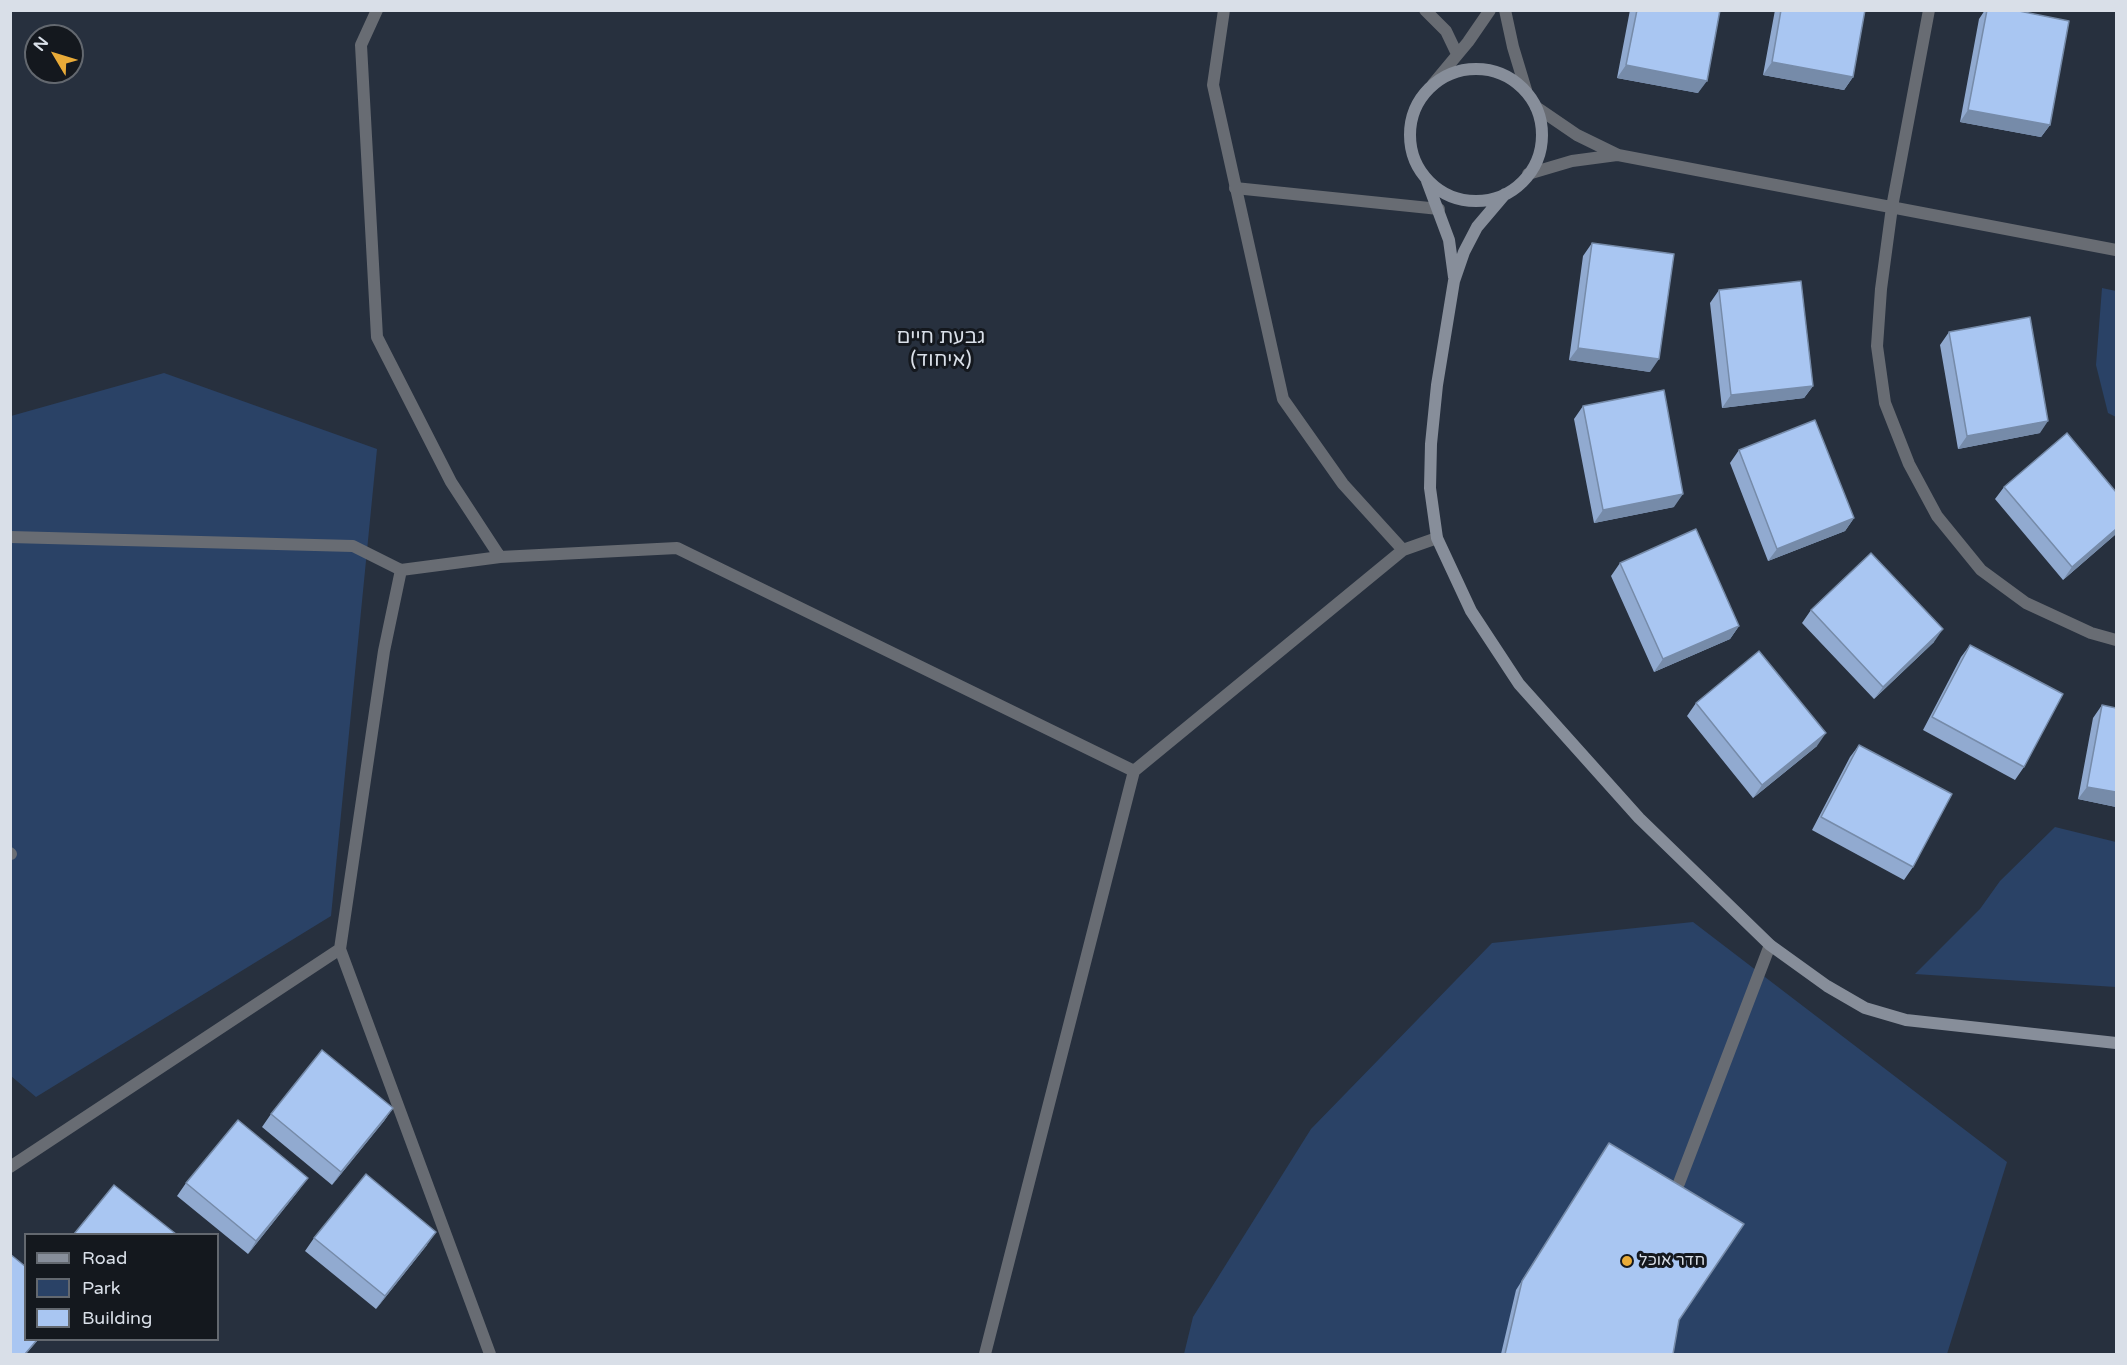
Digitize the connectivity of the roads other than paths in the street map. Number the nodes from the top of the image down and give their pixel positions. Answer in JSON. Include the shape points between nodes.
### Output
{"nodes":[{"id":1,"x":377,"y":10,"type":"edge"},
{"id":2,"x":1224,"y":10,"type":"edge"},
{"id":3,"x":1425,"y":10,"type":"edge"},
{"id":4,"x":1490,"y":10,"type":"edge"},
{"id":5,"x":1505,"y":10,"type":"edge"},
{"id":6,"x":1929,"y":10,"type":"edge"},
{"id":7,"x":1457,"y":54,"type":"junction"},
{"id":8,"x":1433,"y":84,"type":"junction"},
{"id":9,"x":1526,"y":90,"type":"junction"},
{"id":10,"x":1536,"y":106,"type":"junction"},
{"id":11,"x":1618,"y":155,"type":"junction"},
{"id":12,"x":1528,"y":174,"type":"junction"},
{"id":13,"x":1427,"y":180,"type":"junction"},
{"id":14,"x":1234,"y":188,"type":"junction"},
{"id":15,"x":1505,"y":194,"type":"junction"},
{"id":16,"x":1892,"y":207,"type":"junction"},
{"id":17,"x":1439,"y":209,"type":"junction"},
{"id":18,"x":2116,"y":250,"type":"edge"},
{"id":19,"x":1454,"y":281,"type":"junction"},
{"id":20,"x":10,"y":537,"type":"edge"},
{"id":21,"x":1437,"y":538,"type":"junction"},
{"id":22,"x":1403,"y":550,"type":"junction"},
{"id":23,"x":500,"y":557,"type":"junction"},
{"id":24,"x":401,"y":570,"type":"junction"},
{"id":25,"x":2116,"y":640,"type":"edge"},
{"id":26,"x":1134,"y":771,"type":"junction"},
{"id":27,"x":1770,"y":945,"type":"junction"},
{"id":28,"x":340,"y":949,"type":"junction"},
{"id":29,"x":2116,"y":1042,"type":"edge"},
{"id":30,"x":10,"y":1167,"type":"edge"},
{"id":31,"x":1679,"y":1183,"type":"edge"},
{"id":32,"x":490,"y":1354,"type":"edge"},
{"id":33,"x":985,"y":1354,"type":"edge"}],
"edges":[{"from":1,"to":23,"type":"street","via":[[361,45],[377,337],[451,482]]},
{"from":2,"to":14,"type":"street","via":[[1213,86]]},
{"from":3,"to":7,"type":"street","via":[[1446,32]]},
{"from":4,"to":7,"type":"street"},
{"from":5,"to":9,"type":"street"},
{"from":6,"to":16,"type":"street"},
{"from":7,"to":8,"type":"street"},
{"from":8,"to":9,"type":"street","via":[[1452,73],[1473,68],[1492,70]]},
{"from":8,"to":13,"type":"street","via":[[1419,100],[1411,120],[1409,141],[1415,162]]},
{"from":9,"to":10,"type":"street"},
{"from":10,"to":11,"type":"street","via":[[1578,135]]},
{"from":10,"to":12,"type":"street","via":[[1542,126],[1540,145],[1535,165]]},
{"from":11,"to":12,"type":"street","via":[[1572,161]]},
{"from":11,"to":16,"type":"street"},
{"from":12,"to":15,"type":"street"},
{"from":13,"to":15,"type":"street","via":[[1444,193],[1464,200],[1485,200]]},
{"from":13,"to":17,"type":"street"},
{"from":14,"to":17,"type":"street"},
{"from":14,"to":22,"type":"street","via":[[1283,399],[1343,484]]},
{"from":15,"to":19,"type":"street","via":[[1477,227]]},
{"from":16,"to":18,"type":"street"},
{"from":16,"to":25,"type":"street","via":[[1877,346],[1885,403],[1909,464],[1937,516],[1981,570],[2026,603],[2091,633]]},
{"from":17,"to":19,"type":"street","via":[[1449,240]]},
{"from":19,"to":21,"type":"street","via":[[1431,444],[1430,488]]},
{"from":20,"to":24,"type":"street","via":[[353,546]]},
{"from":21,"to":22,"type":"street"},
{"from":21,"to":27,"type":"street","via":[[1471,611],[1519,684],[1639,818]]},
{"from":22,"to":26,"type":"street"},
{"from":23,"to":24,"type":"street"},
{"from":23,"to":26,"type":"street","via":[[677,548]]},
{"from":24,"to":28,"type":"street","via":[[384,651]]},
{"from":26,"to":33,"type":"street"},
{"from":27,"to":29,"type":"street","via":[[1865,1008],[1906,1020]]},
{"from":27,"to":31,"type":"street"},
{"from":28,"to":30,"type":"street"},
{"from":28,"to":32,"type":"street"}]}
